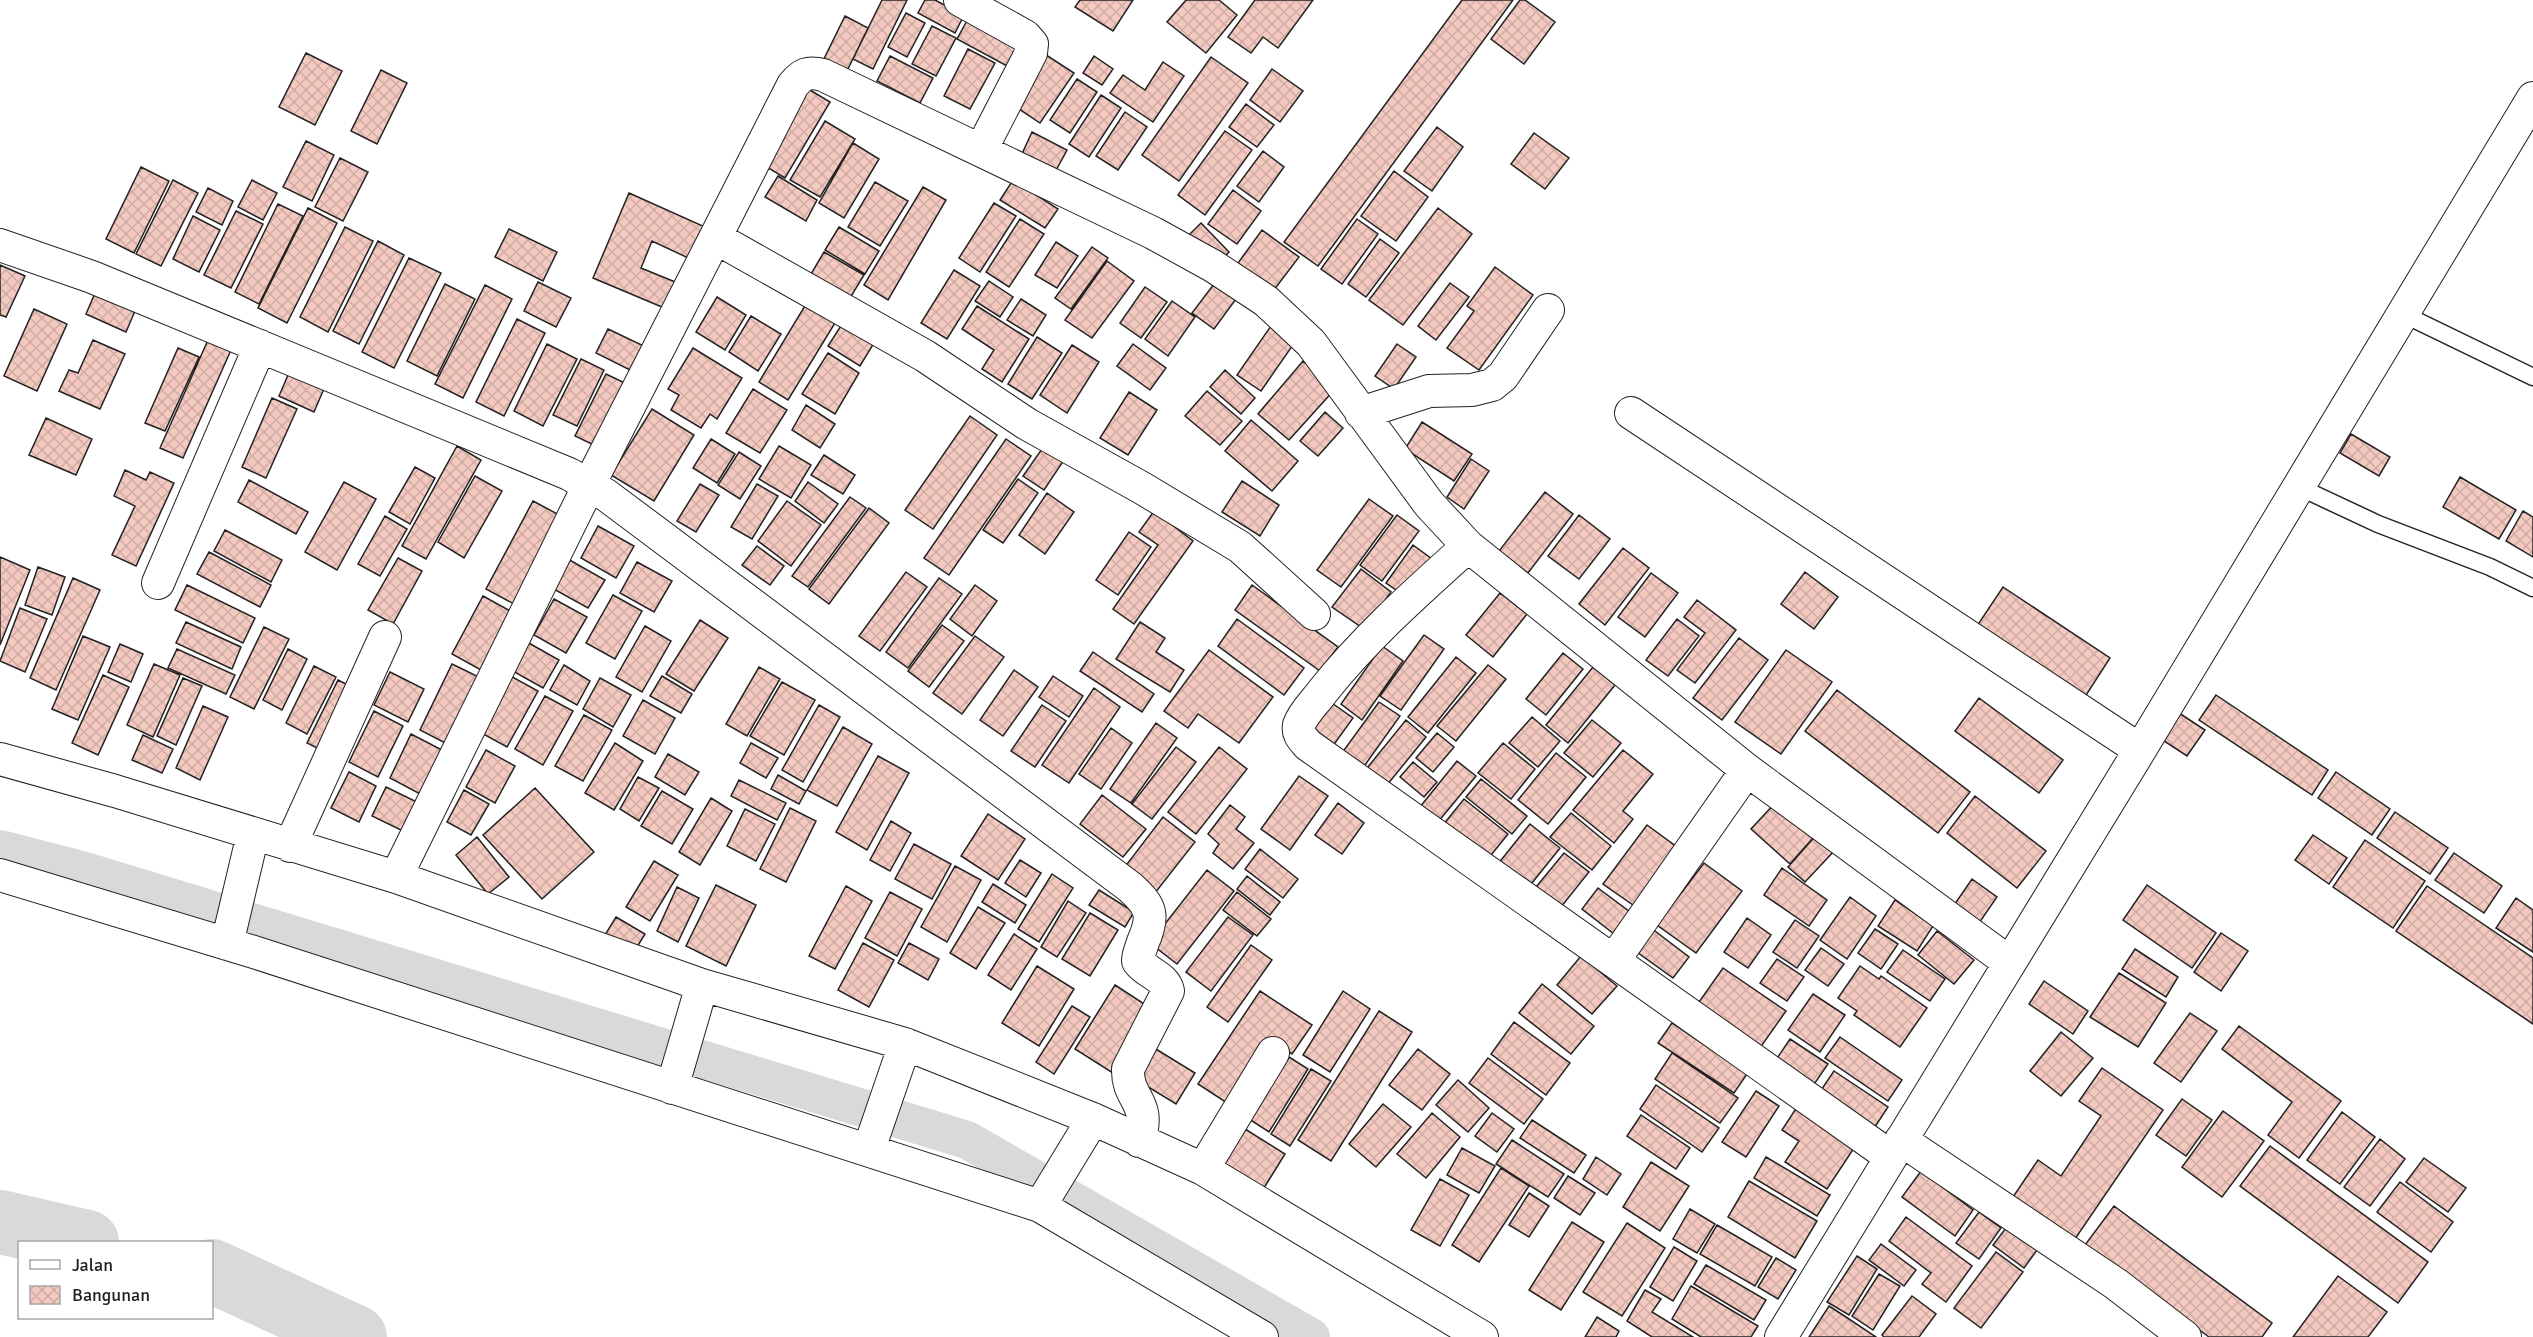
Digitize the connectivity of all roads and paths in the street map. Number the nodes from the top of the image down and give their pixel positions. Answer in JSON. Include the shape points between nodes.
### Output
{"nodes":[{"id":1,"x":960,"y":0,"type":"edge"},
{"id":2,"x":2533,"y":98,"type":"edge"},
{"id":3,"x":981,"y":150,"type":"junction"},
{"id":4,"x":716,"y":238,"type":"junction"},
{"id":5,"x":0,"y":245,"type":"edge"},
{"id":6,"x":1548,"y":310,"type":"dead end"},
{"id":7,"x":2403,"y":314,"type":"junction"},
{"id":8,"x":260,"y":346,"type":"junction"},
{"id":9,"x":2533,"y":377,"type":"edge"},
{"id":10,"x":1361,"y":413,"type":"junction"},
{"id":11,"x":1631,"y":413,"type":"dead end"},
{"id":12,"x":589,"y":485,"type":"junction"},
{"id":13,"x":2299,"y":487,"type":"junction"},
{"id":14,"x":1467,"y":546,"type":"junction"},
{"id":15,"x":158,"y":583,"type":"dead end"},
{"id":16,"x":2533,"y":588,"type":"edge"},
{"id":17,"x":1314,"y":614,"type":"dead end"},
{"id":18,"x":385,"y":637,"type":"dead end"},
{"id":19,"x":2140,"y":750,"type":"junction"},
{"id":20,"x":0,"y":759,"type":"edge"},
{"id":21,"x":1747,"y":770,"type":"junction"},
{"id":22,"x":251,"y":843,"type":"junction"},
{"id":23,"x":290,"y":846,"type":"junction"},
{"id":24,"x":0,"y":874,"type":"edge"},
{"id":25,"x":396,"y":877,"type":"junction"},
{"id":26,"x":230,"y":936,"type":"junction"},
{"id":27,"x":1614,"y":960,"type":"junction"},
{"id":28,"x":2010,"y":963,"type":"junction"},
{"id":29,"x":700,"y":993,"type":"junction"},
{"id":30,"x":1273,"y":1053,"type":"dead end"},
{"id":31,"x":902,"y":1055,"type":"junction"},
{"id":32,"x":675,"y":1077,"type":"junction"},
{"id":33,"x":1088,"y":1126,"type":"junction"},
{"id":34,"x":872,"y":1139,"type":"junction"},
{"id":35,"x":1139,"y":1141,"type":"junction"},
{"id":36,"x":1896,"y":1148,"type":"junction"},
{"id":37,"x":1203,"y":1169,"type":"junction"},
{"id":38,"x":1044,"y":1200,"type":"junction"},
{"id":39,"x":1262,"y":1337,"type":"edge"},
{"id":40,"x":1482,"y":1337,"type":"edge"},
{"id":41,"x":1781,"y":1337,"type":"edge"},
{"id":42,"x":2184,"y":1337,"type":"edge"}],
"edges":[{"from":1,"to":3,"type":"street","via":[[1025,36],[1032,47]]},
{"from":2,"to":7,"type":"street"},
{"from":3,"to":4,"type":"street","via":[[823,75],[806,73],[793,85]]},
{"from":3,"to":10,"type":"street","via":[[1153,233],[1266,301],[1311,343]]},
{"from":4,"to":12,"type":"street"},
{"from":4,"to":17,"type":"street","via":[[925,356],[1027,424],[1240,547]]},
{"from":5,"to":8,"type":"street","via":[[92,277]]},
{"from":6,"to":10,"type":"street","via":[[1503,376],[1492,385],[1472,390],[1429,391]]},
{"from":7,"to":9,"type":"lane"},
{"from":7,"to":13,"type":"street"},
{"from":8,"to":12,"type":"street"},
{"from":8,"to":15,"type":"street"},
{"from":10,"to":14,"type":"street","via":[[1429,504]]},
{"from":11,"to":19,"type":"street"},
{"from":12,"to":25,"type":"street"},
{"from":12,"to":35,"type":"street","via":[[1144,900],[1150,928],[1138,961],[1166,983],[1168,991],[1128,1069],[1129,1083],[1144,1115]]},
{"from":13,"to":16,"type":"lane"},
{"from":13,"to":19,"type":"street"},
{"from":14,"to":21,"type":"street"},
{"from":14,"to":27,"type":"street","via":[[1356,652],[1305,714],[1299,733],[1308,745]]},
{"from":18,"to":23,"type":"street"},
{"from":19,"to":28,"type":"street"},
{"from":20,"to":22,"type":"street","via":[[115,791]]},
{"from":21,"to":27,"type":"street"},
{"from":21,"to":28,"type":"street"},
{"from":22,"to":23,"type":"street"},
{"from":22,"to":26,"type":"street"},
{"from":23,"to":25,"type":"street"},
{"from":24,"to":26,"type":"street"},
{"from":25,"to":29,"type":"street"},
{"from":26,"to":32,"type":"street"},
{"from":27,"to":36,"type":"street"},
{"from":28,"to":36,"type":"street"},
{"from":29,"to":31,"type":"street"},
{"from":29,"to":32,"type":"street"},
{"from":30,"to":37,"type":"street"},
{"from":31,"to":33,"type":"street"},
{"from":31,"to":34,"type":"street"},
{"from":32,"to":34,"type":"street"},
{"from":33,"to":35,"type":"street"},
{"from":33,"to":38,"type":"street"},
{"from":34,"to":38,"type":"street"},
{"from":35,"to":37,"type":"street"},
{"from":36,"to":41,"type":"street"},
{"from":36,"to":42,"type":"street","via":[[2116,1284]]},
{"from":37,"to":40,"type":"street"},
{"from":38,"to":39,"type":"street"}]}
